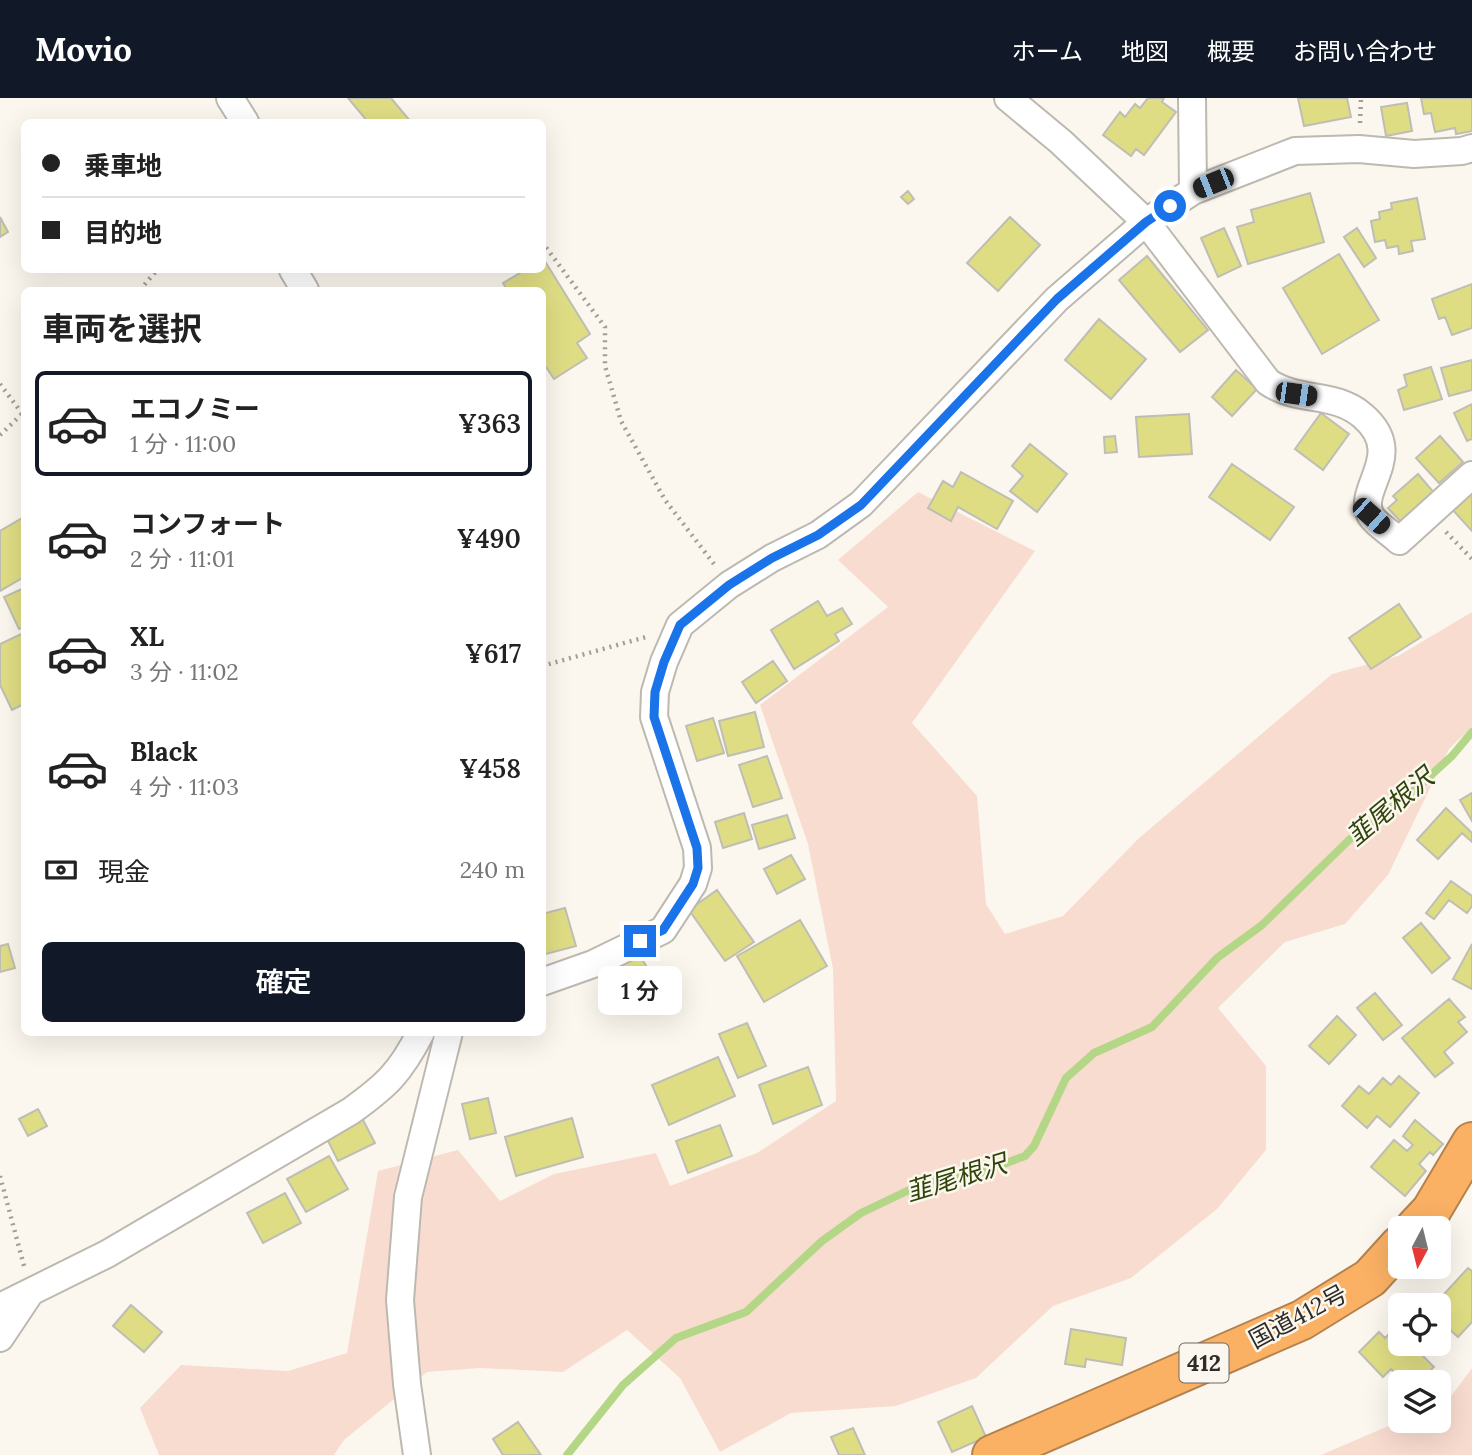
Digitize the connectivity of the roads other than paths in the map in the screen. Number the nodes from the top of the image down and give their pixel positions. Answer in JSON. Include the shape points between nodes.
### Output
{"nodes":[{"id":1,"x":230,"y":98,"type":"edge"},
{"id":2,"x":1007,"y":98,"type":"edge"},
{"id":3,"x":1192,"y":98,"type":"edge"},
{"id":4,"x":243,"y":119,"type":"edge"},
{"id":5,"x":1472,"y":148,"type":"edge"},
{"id":6,"x":1193,"y":191,"type":"junction"},
{"id":7,"x":1146,"y":222,"type":"junction"},
{"id":8,"x":1472,"y":475,"type":"edge"},
{"id":9,"x":546,"y":981,"type":"edge"},
{"id":10,"x":419,"y":1036,"type":"edge"},
{"id":11,"x":448,"y":1036,"type":"edge"},
{"id":12,"x":1472,"y":1142,"type":"edge"},
{"id":13,"x":1427,"y":1216,"type":"edge"},
{"id":14,"x":1388,"y":1258,"type":"edge"},
{"id":15,"x":30,"y":1292,"type":"junction"},
{"id":16,"x":0,"y":1307,"type":"edge"},
{"id":17,"x":0,"y":1338,"type":"edge"},
{"id":18,"x":417,"y":1455,"type":"edge"},
{"id":19,"x":992,"y":1455,"type":"edge"}],
"edges":[{"from":1,"to":4,"type":"street"},
{"from":2,"to":7,"type":"street"},
{"from":3,"to":6,"type":"street"},
{"from":5,"to":6,"type":"street","via":[[1414,154],[1359,149],[1295,151]]},
{"from":6,"to":7,"type":"street"},
{"from":7,"to":8,"type":"street","via":[[1268,382],[1281,391],[1336,400],[1353,408],[1376,430],[1382,461],[1368,505],[1371,516],[1399,541]]},
{"from":7,"to":9,"type":"street","via":[[1057,299],[861,505],[729,585],[680,625],[655,692],[654,717],[697,848],[693,884],[663,930]]},
{"from":10,"to":15,"type":"street","via":[[404,1064],[351,1111],[107,1254]]},
{"from":11,"to":18,"type":"street","via":[[408,1196],[400,1300]]},
{"from":12,"to":13,"type":"highway"},
{"from":14,"to":19,"type":"highway","name":"国道412号","number":"412","via":[[1370,1278],[1302,1321]]},
{"from":15,"to":16,"type":"street"},
{"from":15,"to":17,"type":"street"}]}
